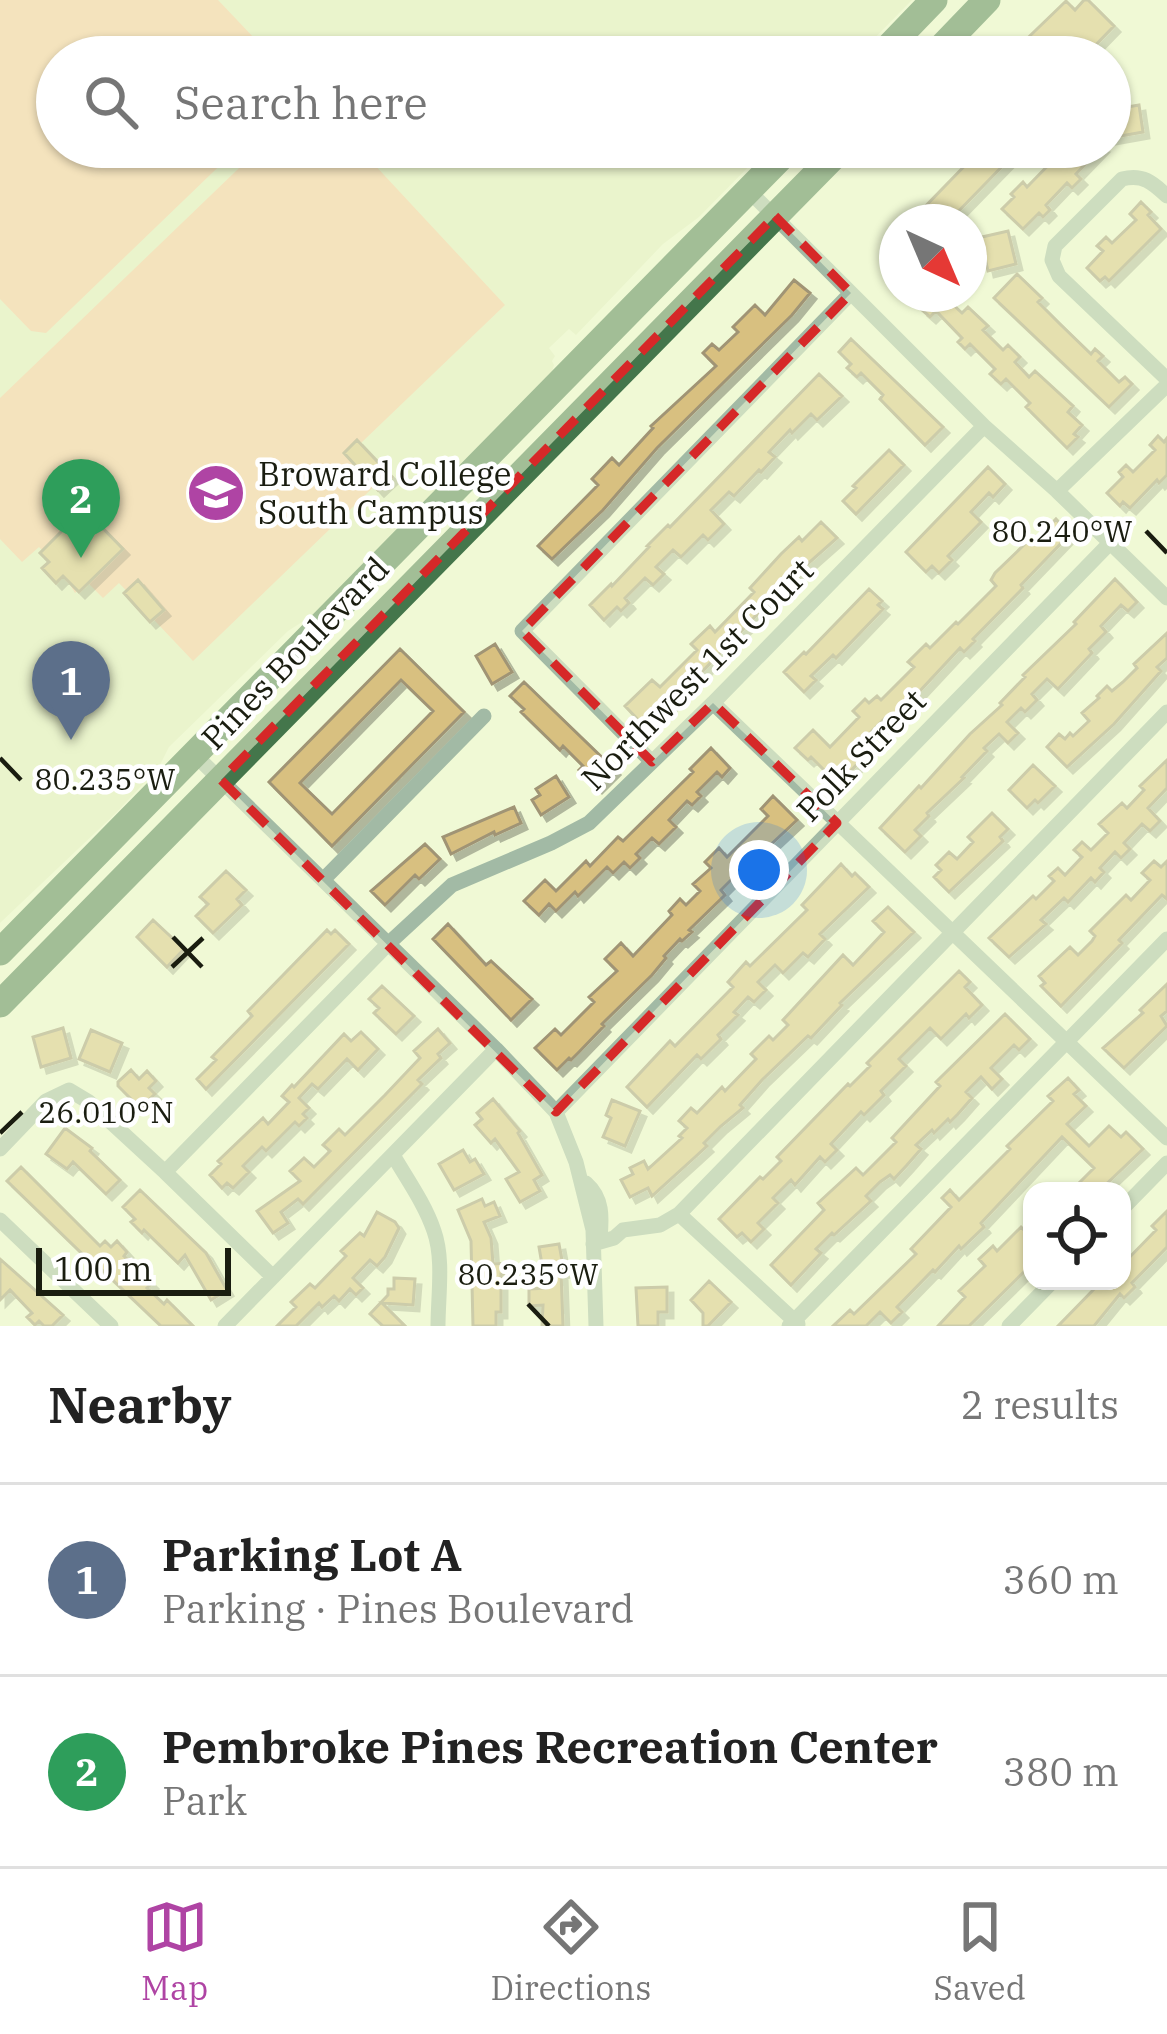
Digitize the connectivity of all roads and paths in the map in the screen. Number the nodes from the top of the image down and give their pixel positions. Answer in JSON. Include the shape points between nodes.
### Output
{"nodes":[{"id":1,"x":934,"y":0,"type":"edge"},
{"id":2,"x":980,"y":7,"type":"edge"},
{"id":3,"x":899,"y":36,"type":"edge"},
{"id":4,"x":952,"y":36,"type":"edge"},
{"id":5,"x":770,"y":168,"type":"edge"},
{"id":6,"x":822,"y":168,"type":"edge"},
{"id":7,"x":748,"y":190,"type":"junction"},
{"id":8,"x":1167,"y":196,"type":"edge"},
{"id":9,"x":775,"y":216,"type":"junction"},
{"id":10,"x":851,"y":293,"type":"junction"},
{"id":11,"x":1167,"y":382,"type":"edge"},
{"id":12,"x":984,"y":426,"type":"junction"},
{"id":13,"x":1057,"y":491,"type":"junction"},
{"id":14,"x":1109,"y":544,"type":"junction"},
{"id":15,"x":1166,"y":594,"type":"edge"},
{"id":16,"x":713,"y":703,"type":"junction"},
{"id":17,"x":1167,"y":712,"type":"edge"},
{"id":18,"x":484,"y":716,"type":"dead end"},
{"id":19,"x":195,"y":755,"type":"junction"},
{"id":20,"x":652,"y":762,"type":"junction"},
{"id":21,"x":221,"y":780,"type":"junction"},
{"id":22,"x":837,"y":823,"type":"junction"},
{"id":23,"x":322,"y":880,"type":"junction"},
{"id":24,"x":951,"y":932,"type":"junction"},
{"id":25,"x":1167,"y":938,"type":"edge"},
{"id":26,"x":388,"y":944,"type":"junction"},
{"id":27,"x":0,"y":952,"type":"edge"},
{"id":28,"x":0,"y":1004,"type":"edge"},
{"id":29,"x":1067,"y":1042,"type":"junction"},
{"id":30,"x":496,"y":1049,"type":"junction"},
{"id":31,"x":556,"y":1112,"type":"junction"},
{"id":32,"x":1167,"y":1138,"type":"edge"},
{"id":33,"x":0,"y":1149,"type":"edge"},
{"id":34,"x":393,"y":1155,"type":"junction"},
{"id":35,"x":1167,"y":1163,"type":"edge"},
{"id":36,"x":165,"y":1172,"type":"junction"},
{"id":37,"x":580,"y":1177,"type":"junction"},
{"id":38,"x":1131,"y":1200,"type":"edge"},
{"id":39,"x":680,"y":1214,"type":"junction"},
{"id":40,"x":602,"y":1219,"type":"junction"},
{"id":41,"x":0,"y":1220,"type":"edge"},
{"id":42,"x":622,"y":1230,"type":"junction"},
{"id":43,"x":597,"y":1244,"type":"junction"},
{"id":44,"x":273,"y":1277,"type":"junction"},
{"id":45,"x":1044,"y":1290,"type":"edge"},
{"id":46,"x":795,"y":1324,"type":"edge"},
{"id":47,"x":111,"y":1326,"type":"edge"},
{"id":48,"x":225,"y":1326,"type":"edge"},
{"id":49,"x":438,"y":1326,"type":"edge"},
{"id":50,"x":596,"y":1326,"type":"edge"},
{"id":51,"x":1009,"y":1326,"type":"edge"}],
"edges":[{"from":1,"to":3,"type":"highway"},
{"from":2,"to":4,"type":"highway"},
{"from":5,"to":7,"type":"highway","name":"Pines Boulevard"},
{"from":6,"to":9,"type":"highway","name":"Pines Boulevard"},
{"from":7,"to":9,"type":"street"},
{"from":7,"to":19,"type":"highway","name":"Pines Boulevard"},
{"from":8,"to":11,"type":"street","via":[[1149,179],[1122,179],[1055,246],[1052,260]]},
{"from":9,"to":10,"type":"street"},
{"from":9,"to":21,"type":"highway","name":"Pines Boulevard"},
{"from":10,"to":12,"type":"street"},
{"from":10,"to":20,"type":"street","via":[[522,632]]},
{"from":11,"to":13,"type":"street"},
{"from":12,"to":13,"type":"street"},
{"from":12,"to":16,"type":"street","name":"Northwest 1st Court"},
{"from":13,"to":14,"type":"street"},
{"from":14,"to":15,"type":"street"},
{"from":14,"to":22,"type":"street","name":"Polk Street"},
{"from":16,"to":20,"type":"street","name":"Northwest 1st Court"},
{"from":16,"to":22,"type":"street"},
{"from":17,"to":24,"type":"street"},
{"from":18,"to":23,"type":"street"},
{"from":19,"to":21,"type":"street"},
{"from":19,"to":27,"type":"highway","name":"Pines Boulevard"},
{"from":20,"to":26,"type":"street","name":"Northwest 1st Court","via":[[590,823],[452,885]]},
{"from":21,"to":23,"type":"street"},
{"from":21,"to":28,"type":"highway","name":"Pines Boulevard"},
{"from":22,"to":24,"type":"street"},
{"from":22,"to":31,"type":"street","name":"Polk Street"},
{"from":23,"to":26,"type":"street"},
{"from":24,"to":29,"type":"street"},
{"from":24,"to":39,"type":"street"},
{"from":25,"to":29,"type":"street"},
{"from":26,"to":30,"type":"street"},
{"from":26,"to":36,"type":"street","name":"Northwest 1st Court"},
{"from":29,"to":32,"type":"street"},
{"from":29,"to":46,"type":"street"},
{"from":30,"to":31,"type":"street"},
{"from":30,"to":34,"type":"street"},
{"from":31,"to":37,"type":"street"},
{"from":33,"to":36,"type":"street","via":[[46,1101],[69,1090]]},
{"from":34,"to":44,"type":"street"},
{"from":34,"to":49,"type":"street","via":[[435,1233]]},
{"from":35,"to":38,"type":"street"},
{"from":36,"to":44,"type":"street"},
{"from":37,"to":40,"type":"street"},
{"from":37,"to":43,"type":"street"},
{"from":39,"to":42,"type":"street"},
{"from":39,"to":46,"type":"street"},
{"from":40,"to":42,"type":"street"},
{"from":40,"to":43,"type":"street"},
{"from":41,"to":47,"type":"street"},
{"from":42,"to":43,"type":"street"},
{"from":43,"to":50,"type":"street"},
{"from":44,"to":48,"type":"street"},
{"from":45,"to":51,"type":"street"}]}
